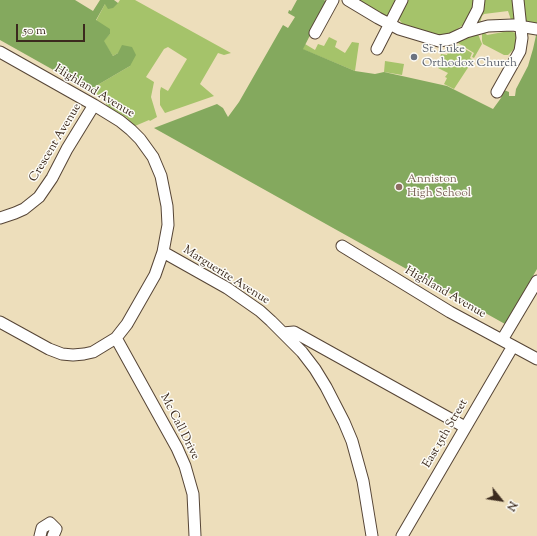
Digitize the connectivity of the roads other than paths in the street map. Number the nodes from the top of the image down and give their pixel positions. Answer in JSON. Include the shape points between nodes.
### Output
{"nodes":[{"id":1,"x":333,"y":0,"type":"edge"},
{"id":2,"x":348,"y":0,"type":"edge"},
{"id":3,"x":402,"y":0,"type":"edge"},
{"id":4,"x":479,"y":0,"type":"edge"},
{"id":5,"x":518,"y":0,"type":"edge"},
{"id":6,"x":390,"y":24,"type":"junction"},
{"id":7,"x":520,"y":26,"type":"junction"},
{"id":8,"x":537,"y":30,"type":"edge"},
{"id":9,"x":466,"y":32,"type":"junction"},
{"id":10,"x":315,"y":33,"type":"dead end"},
{"id":11,"x":377,"y":49,"type":"dead end"},
{"id":12,"x":0,"y":52,"type":"edge"},
{"id":13,"x":497,"y":92,"type":"dead end"},
{"id":14,"x":94,"y":105,"type":"junction"},
{"id":15,"x":0,"y":218,"type":"edge"},
{"id":16,"x":342,"y":246,"type":"dead end"},
{"id":17,"x":163,"y":252,"type":"junction"},
{"id":18,"x":537,"y":281,"type":"edge"},
{"id":19,"x":0,"y":322,"type":"edge"},
{"id":20,"x":283,"y":333,"type":"junction"},
{"id":21,"x":116,"y":338,"type":"junction"},
{"id":22,"x":502,"y":340,"type":"junction"},
{"id":23,"x":513,"y":346,"type":"junction"},
{"id":24,"x":537,"y":359,"type":"edge"},
{"id":25,"x":465,"y":427,"type":"junction"},
{"id":26,"x":40,"y":536,"type":"edge"},
{"id":27,"x":53,"y":536,"type":"edge"},
{"id":28,"x":195,"y":536,"type":"edge"},
{"id":29,"x":372,"y":536,"type":"edge"},
{"id":30,"x":402,"y":536,"type":"edge"}],
"edges":[{"from":1,"to":10,"type":"street"},
{"from":2,"to":6,"type":"street"},
{"from":3,"to":6,"type":"street"},
{"from":4,"to":9,"type":"street","via":[[478,9]]},
{"from":5,"to":7,"type":"street"},
{"from":6,"to":9,"type":"street","via":[[440,41]]},
{"from":6,"to":11,"type":"street"},
{"from":7,"to":8,"type":"street"},
{"from":7,"to":9,"type":"street","via":[[488,26]]},
{"from":7,"to":13,"type":"street","via":[[520,51]]},
{"from":12,"to":14,"type":"street","name":"Highland Avenue"},
{"from":14,"to":15,"type":"street","name":"Crescent Avenue","via":[[52,178],[38,197],[24,209]]},
{"from":14,"to":17,"type":"street","name":"Highland Avenue","via":[[131,130],[153,157],[161,176],[167,206],[168,225]]},
{"from":16,"to":22,"type":"street","name":"Highland Avenue","via":[[450,312]]},
{"from":17,"to":20,"type":"street","name":"Marguerite Avenue","via":[[227,288],[260,311]]},
{"from":17,"to":21,"type":"street","name":"Highland Avenue","via":[[155,275]]},
{"from":18,"to":22,"type":"street"},
{"from":19,"to":21,"type":"street","via":[[62,354],[93,352]]},
{"from":20,"to":25,"type":"street","via":[[294,332]]},
{"from":20,"to":29,"type":"street","name":"Marguerite Avenue","via":[[315,369],[344,422],[363,481]]},
{"from":21,"to":28,"type":"street","name":"Mc Call Drive","via":[[185,466],[193,494]]},
{"from":22,"to":23,"type":"street","name":"Highland Avenue"},
{"from":23,"to":24,"type":"street","name":"Highland Avenue"},
{"from":23,"to":25,"type":"street","name":"East 15th Street"},
{"from":25,"to":30,"type":"street","name":"East 15th Street"},
{"from":26,"to":27,"type":"street","via":[[42,528],[50,524],[56,529]]}]}
